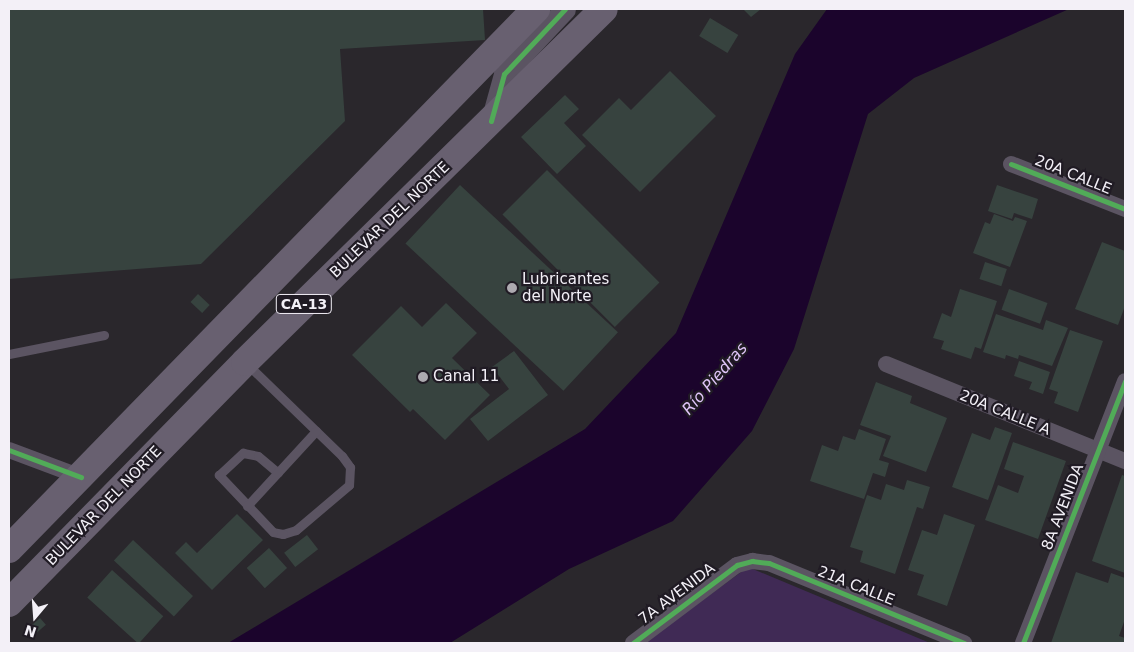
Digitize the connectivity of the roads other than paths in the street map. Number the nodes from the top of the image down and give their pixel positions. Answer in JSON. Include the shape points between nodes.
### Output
{"nodes":[{"id":1,"x":517,"y":9,"type":"edge"},
{"id":2,"x":536,"y":9,"type":"edge"},
{"id":3,"x":565,"y":9,"type":"edge"},
{"id":4,"x":604,"y":9,"type":"edge"},
{"id":5,"x":500,"y":43,"type":"junction"},
{"id":6,"x":491,"y":121,"type":"junction"},
{"id":7,"x":1011,"y":164,"type":"dead end"},
{"id":8,"x":1125,"y":209,"type":"edge"},
{"id":9,"x":104,"y":335,"type":"dead end"},
{"id":10,"x":9,"y":354,"type":"edge"},
{"id":11,"x":245,"y":362,"type":"junction"},
{"id":12,"x":886,"y":364,"type":"dead end"},
{"id":13,"x":1125,"y":381,"type":"edge"},
{"id":14,"x":316,"y":431,"type":"junction"},
{"id":15,"x":9,"y":450,"type":"edge"},
{"id":16,"x":1098,"y":451,"type":"junction"},
{"id":17,"x":1125,"y":461,"type":"edge"},
{"id":18,"x":278,"y":473,"type":"junction"},
{"id":19,"x":81,"y":477,"type":"junction"},
{"id":20,"x":247,"y":506,"type":"junction"},
{"id":21,"x":9,"y":550,"type":"edge"},
{"id":22,"x":737,"y":565,"type":"joint"},
{"id":23,"x":9,"y":603,"type":"edge"},
{"id":24,"x":633,"y":643,"type":"edge"},
{"id":25,"x":964,"y":643,"type":"edge"},
{"id":26,"x":1024,"y":643,"type":"edge"}],
"edges":[{"from":1,"to":5,"type":"street"},
{"from":2,"to":5,"type":"highway","number":"CA-13"},
{"from":3,"to":6,"type":"street","via":[[504,74]]},
{"from":4,"to":6,"type":"highway","name":"BULEVAR DEL NORTE","number":"CA-13"},
{"from":5,"to":19,"type":"highway","number":"CA-13"},
{"from":6,"to":11,"type":"highway","name":"BULEVAR DEL NORTE","number":"CA-13"},
{"from":7,"to":8,"type":"street","name":"20A CALLE"},
{"from":9,"to":10,"type":"lane"},
{"from":11,"to":14,"type":"lane"},
{"from":11,"to":23,"type":"highway","name":"BULEVAR DEL NORTE","number":"CA-13"},
{"from":12,"to":16,"type":"street","name":"20A CALLE A"},
{"from":13,"to":16,"type":"street","name":"8A AVENIDA"},
{"from":14,"to":18,"type":"lane"},
{"from":14,"to":20,"type":"lane","via":[[350,467],[349,485],[319,513],[296,530],[283,534],[273,532]]},
{"from":15,"to":19,"type":"street"},
{"from":16,"to":17,"type":"street","name":"20A CALLE A"},
{"from":16,"to":26,"type":"street","name":"8A AVENIDA"},
{"from":18,"to":20,"type":"lane"},
{"from":18,"to":20,"type":"lane","via":[[258,456],[243,453],[221,470],[220,480]]},
{"from":19,"to":21,"type":"highway","number":"CA-13"},
{"from":22,"to":24,"type":"street","name":"7A AVENIDA"},
{"from":22,"to":25,"type":"street","name":"21A CALLE","via":[[752,561],[769,563]]}]}
